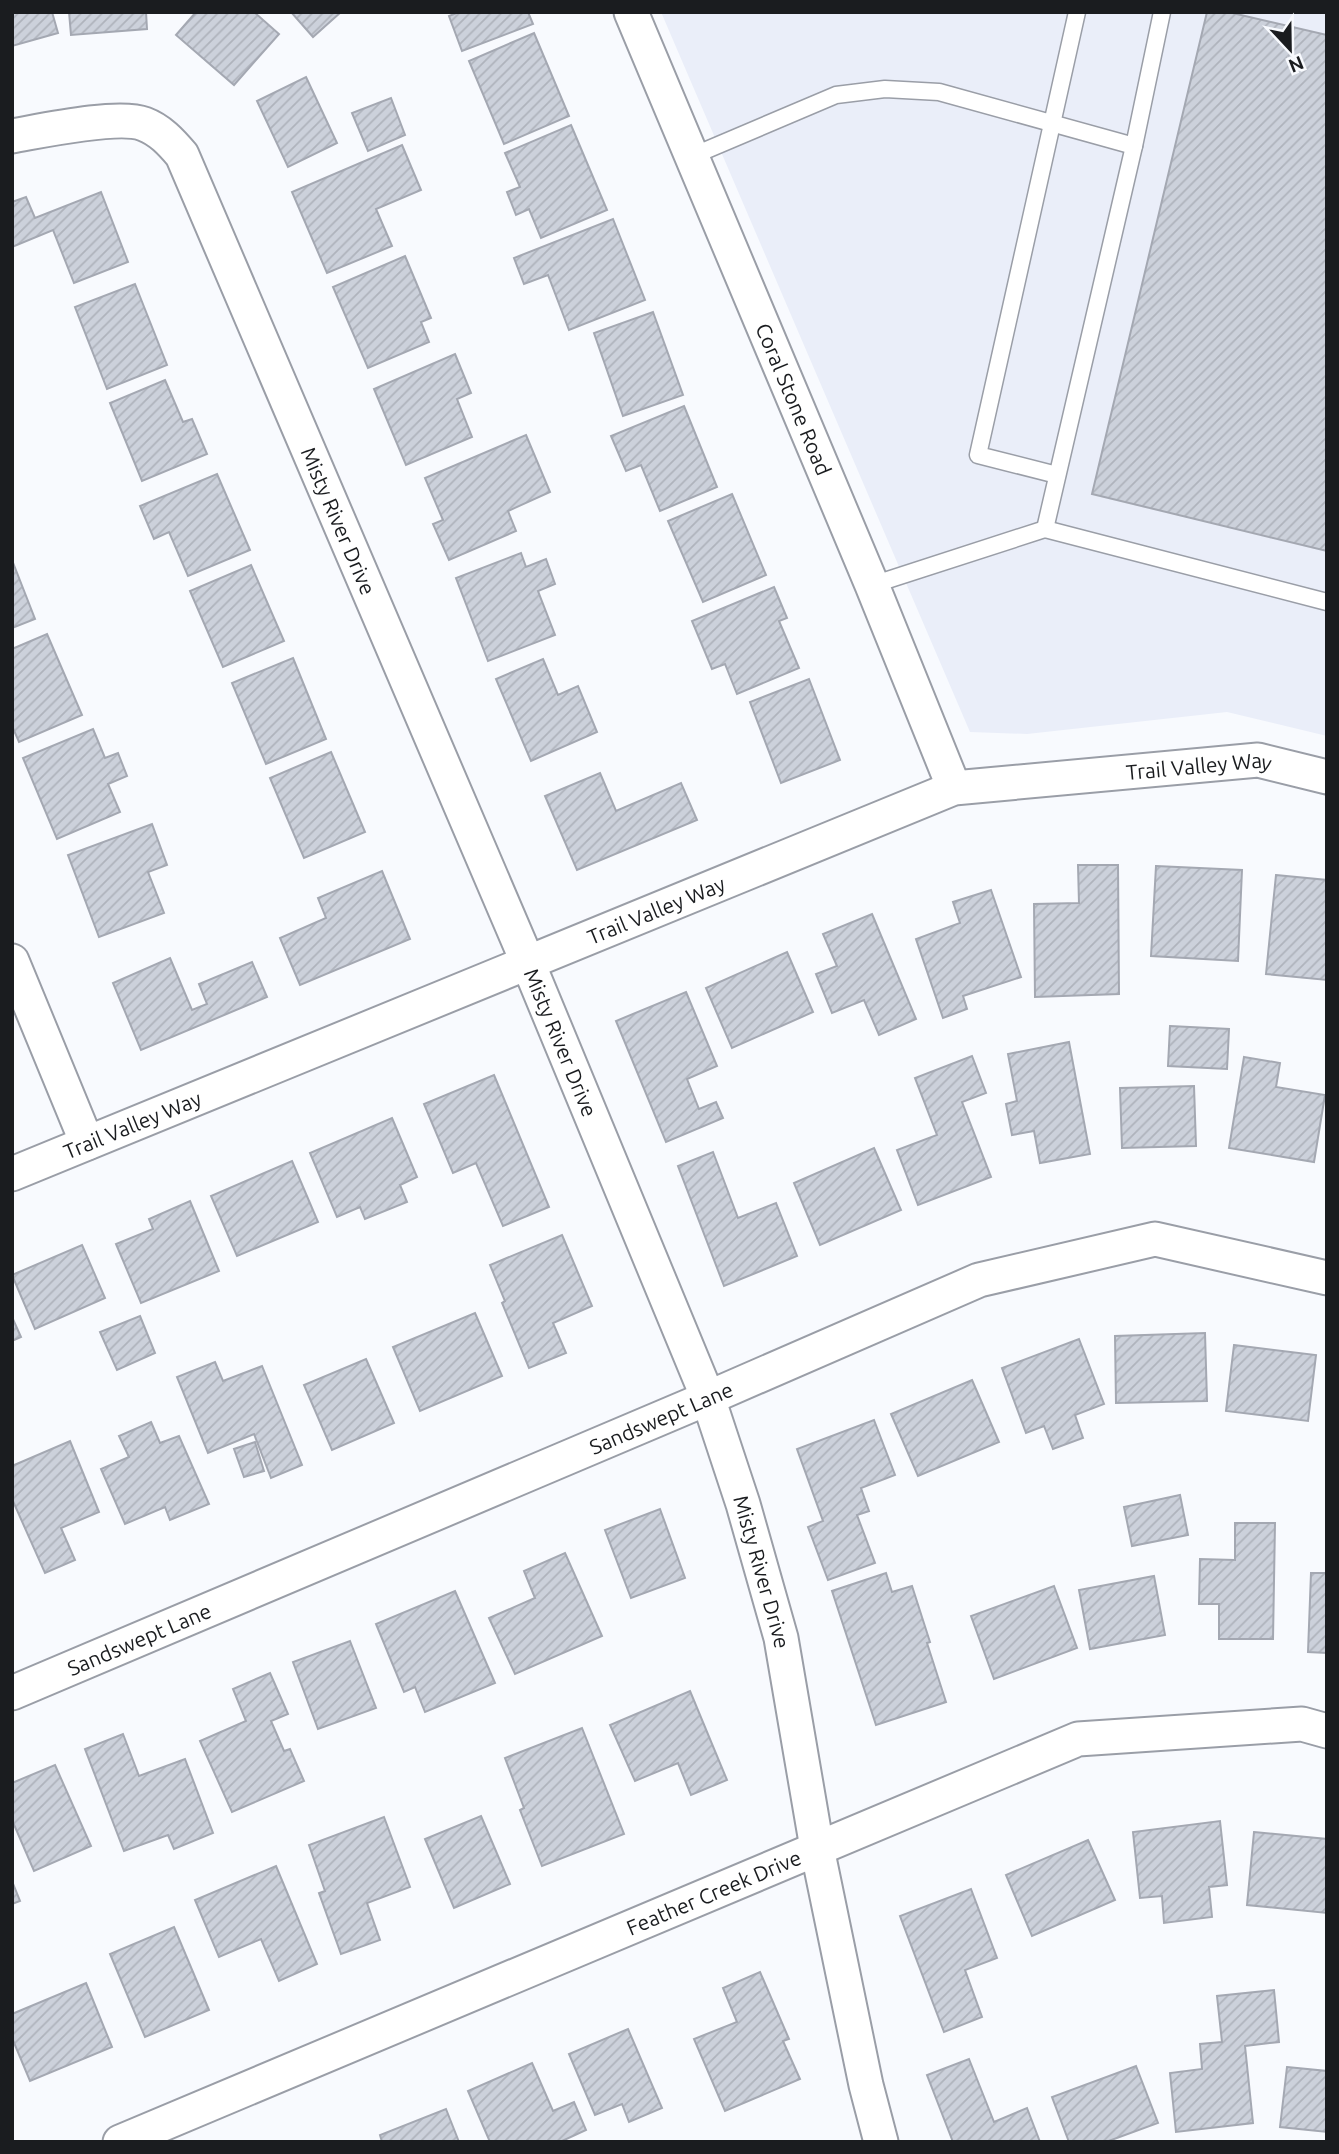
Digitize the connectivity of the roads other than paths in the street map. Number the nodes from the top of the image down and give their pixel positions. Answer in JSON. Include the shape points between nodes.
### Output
{"nodes":[{"id":1,"x":631,"y":12,"type":"edge"},
{"id":2,"x":1077,"y":12,"type":"edge"},
{"id":3,"x":1162,"y":12,"type":"edge"},
{"id":4,"x":1052,"y":123,"type":"junction"},
{"id":5,"x":12,"y":136,"type":"edge"},
{"id":6,"x":1134,"y":146,"type":"junction"},
{"id":7,"x":690,"y":157,"type":"junction"},
{"id":8,"x":1057,"y":475,"type":"junction"},
{"id":9,"x":1045,"y":530,"type":"junction"},
{"id":10,"x":872,"y":586,"type":"junction"},
{"id":11,"x":1327,"y":602,"type":"edge"},
{"id":12,"x":1327,"y":777,"type":"edge"},
{"id":13,"x":954,"y":788,"type":"junction"},
{"id":14,"x":12,"y":961,"type":"edge"},
{"id":15,"x":528,"y":963,"type":"junction"},
{"id":16,"x":87,"y":1143,"type":"junction"},
{"id":17,"x":12,"y":1174,"type":"edge"},
{"id":18,"x":1327,"y":1279,"type":"edge"},
{"id":19,"x":708,"y":1398,"type":"junction"},
{"id":20,"x":12,"y":1693,"type":"edge"},
{"id":21,"x":1327,"y":1731,"type":"edge"},
{"id":22,"x":817,"y":1848,"type":"junction"},
{"id":23,"x":120,"y":2142,"type":"edge"},
{"id":24,"x":881,"y":2142,"type":"edge"}],
"edges":[{"from":1,"to":7,"type":"street","name":"Coral Stone Road"},
{"from":2,"to":4,"type":"lane"},
{"from":3,"to":6,"type":"lane"},
{"from":4,"to":6,"type":"lane"},
{"from":4,"to":7,"type":"lane","via":[[939,92],[885,89],[836,95]]},
{"from":4,"to":8,"type":"lane","via":[[978,454]]},
{"from":5,"to":15,"type":"street","name":"Misty River Drive","via":[[87,123],[142,123],[166,136],[182,155]]},
{"from":6,"to":8,"type":"lane"},
{"from":7,"to":10,"type":"street","name":"Coral Stone Road"},
{"from":8,"to":9,"type":"lane"},
{"from":9,"to":10,"type":"lane"},
{"from":9,"to":11,"type":"lane"},
{"from":10,"to":13,"type":"street","name":"Coral Stone Road"},
{"from":12,"to":13,"type":"street","name":"Trail Valley Way","via":[[1258,760]]},
{"from":13,"to":15,"type":"street","name":"Trail Valley Way"},
{"from":14,"to":16,"type":"street"},
{"from":15,"to":16,"type":"street","name":"Trail Valley Way"},
{"from":15,"to":19,"type":"street","name":"Misty River Drive"},
{"from":16,"to":17,"type":"street","name":"Trail Valley Way"},
{"from":18,"to":19,"type":"street","name":"Sandswept Lane","via":[[1155,1239],[979,1280]]},
{"from":19,"to":20,"type":"street","name":"Sandswept Lane"},
{"from":19,"to":22,"type":"street","name":"Misty River Drive","via":[[781,1638]]},
{"from":21,"to":22,"type":"street","name":"Feather Creek Drive","via":[[1302,1724],[1078,1739]]},
{"from":22,"to":23,"type":"street","name":"Feather Creek Drive"},
{"from":22,"to":24,"type":"street","name":"Misty River Drive"}]}
